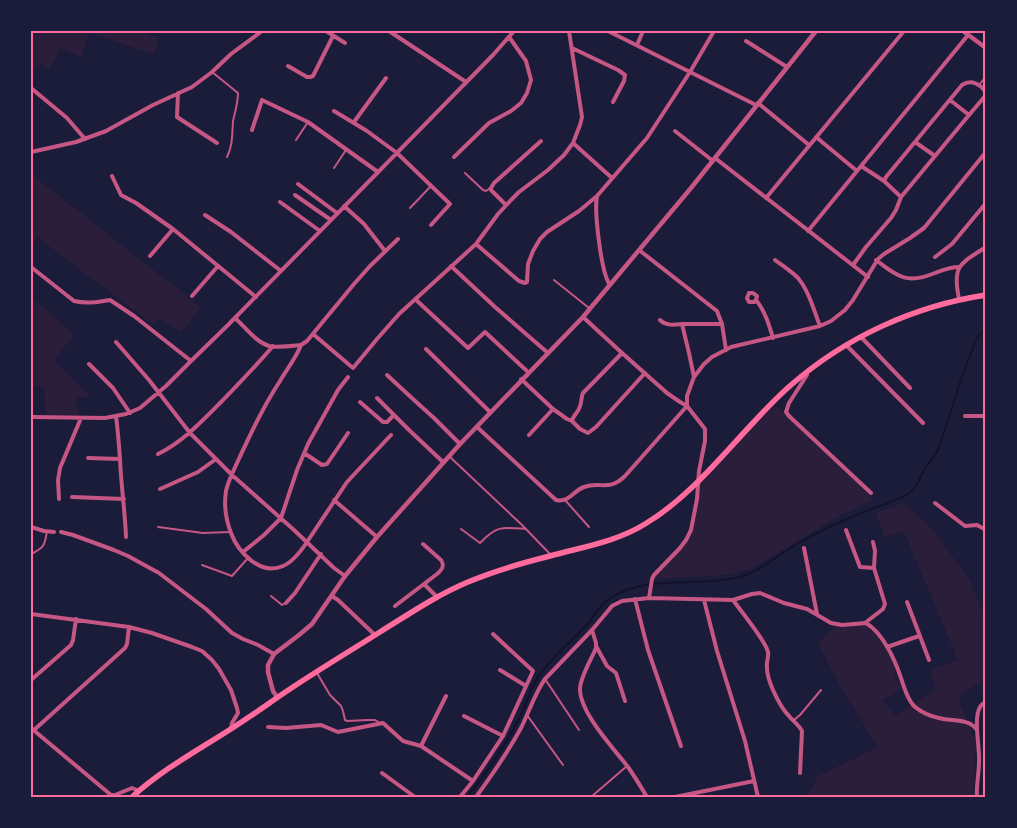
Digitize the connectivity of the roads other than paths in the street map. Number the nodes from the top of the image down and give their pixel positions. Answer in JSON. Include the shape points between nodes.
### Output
{"nodes":[{"id":1,"x":262,"y":31,"type":"edge"},
{"id":2,"x":326,"y":31,"type":"edge"},
{"id":3,"x":389,"y":31,"type":"edge"},
{"id":4,"x":514,"y":31,"type":"edge"},
{"id":5,"x":569,"y":31,"type":"edge"},
{"id":6,"x":608,"y":31,"type":"edge"},
{"id":7,"x":643,"y":31,"type":"edge"},
{"id":8,"x":714,"y":31,"type":"edge"},
{"id":9,"x":816,"y":31,"type":"edge"},
{"id":10,"x":904,"y":31,"type":"edge"},
{"id":11,"x":963,"y":31,"type":"edge"},
{"id":12,"x":968,"y":35,"type":"junction"},
{"id":13,"x":333,"y":36,"type":"junction"},
{"id":14,"x":509,"y":37,"type":"junction"},
{"id":15,"x":746,"y":41,"type":"dead end"},
{"id":16,"x":345,"y":42,"type":"dead end"},
{"id":17,"x":637,"y":45,"type":"junction"},
{"id":18,"x":572,"y":48,"type":"junction"},
{"id":19,"x":986,"y":48,"type":"edge"},
{"id":20,"x":288,"y":66,"type":"dead end"},
{"id":21,"x":787,"y":67,"type":"junction"},
{"id":22,"x":212,"y":72,"type":"junction"},
{"id":23,"x":690,"y":72,"type":"junction"},
{"id":24,"x":986,"y":76,"type":"edge"},
{"id":25,"x":386,"y":78,"type":"dead end"},
{"id":26,"x":466,"y":82,"type":"junction"},
{"id":27,"x":979,"y":85,"type":"junction"},
{"id":28,"x":31,"y":88,"type":"edge"},
{"id":29,"x":178,"y":93,"type":"junction"},
{"id":30,"x":986,"y":94,"type":"edge"},
{"id":31,"x":950,"y":100,"type":"junction"},
{"id":32,"x":613,"y":102,"type":"dead end"},
{"id":33,"x":757,"y":104,"type":"junction"},
{"id":34,"x":334,"y":111,"type":"dead end"},
{"id":35,"x":969,"y":115,"type":"junction"},
{"id":36,"x":308,"y":122,"type":"junction"},
{"id":37,"x":354,"y":122,"type":"junction"},
{"id":38,"x":252,"y":130,"type":"dead end"},
{"id":39,"x":675,"y":131,"type":"dead end"},
{"id":40,"x":816,"y":137,"type":"junction"},
{"id":41,"x":85,"y":139,"type":"junction"},
{"id":42,"x":296,"y":140,"type":"dead end"},
{"id":43,"x":540,"y":141,"type":"dead end"},
{"id":44,"x":572,"y":142,"type":"junction"},
{"id":45,"x":915,"y":142,"type":"junction"},
{"id":46,"x":217,"y":144,"type":"dead end"},
{"id":47,"x":809,"y":146,"type":"junction"},
{"id":48,"x":346,"y":150,"type":"junction"},
{"id":49,"x":31,"y":152,"type":"edge"},
{"id":50,"x":986,"y":152,"type":"edge"},
{"id":51,"x":397,"y":153,"type":"junction"},
{"id":52,"x":935,"y":156,"type":"junction"},
{"id":53,"x":227,"y":157,"type":"dead end"},
{"id":54,"x":454,"y":157,"type":"dead end"},
{"id":55,"x":714,"y":159,"type":"junction"},
{"id":56,"x":861,"y":166,"type":"junction"},
{"id":57,"x":334,"y":168,"type":"dead end"},
{"id":58,"x":857,"y":171,"type":"junction"},
{"id":59,"x":378,"y":172,"type":"junction"},
{"id":60,"x":465,"y":173,"type":"dead end"},
{"id":61,"x":112,"y":176,"type":"dead end"},
{"id":62,"x":612,"y":178,"type":"junction"},
{"id":63,"x":884,"y":181,"type":"junction"},
{"id":64,"x":298,"y":184,"type":"dead end"},
{"id":65,"x":431,"y":186,"type":"junction"},
{"id":66,"x":491,"y":188,"type":"junction"},
{"id":67,"x":295,"y":195,"type":"dead end"},
{"id":68,"x":597,"y":196,"type":"junction"},
{"id":69,"x":901,"y":197,"type":"junction"},
{"id":70,"x":766,"y":198,"type":"junction"},
{"id":71,"x":280,"y":202,"type":"dead end"},
{"id":72,"x":986,"y":203,"type":"edge"},
{"id":73,"x":506,"y":205,"type":"junction"},
{"id":74,"x":344,"y":206,"type":"junction"},
{"id":75,"x":410,"y":208,"type":"dead end"},
{"id":76,"x":338,"y":214,"type":"junction"},
{"id":77,"x":205,"y":215,"type":"dead end"},
{"id":78,"x":331,"y":220,"type":"junction"},
{"id":79,"x":431,"y":225,"type":"dead end"},
{"id":80,"x":173,"y":229,"type":"junction"},
{"id":81,"x":808,"y":231,"type":"junction"},
{"id":82,"x":320,"y":232,"type":"junction"},
{"id":83,"x":398,"y":239,"type":"dead end"},
{"id":84,"x":476,"y":244,"type":"junction"},
{"id":85,"x":986,"y":246,"type":"edge"},
{"id":86,"x":639,"y":250,"type":"junction"},
{"id":87,"x":385,"y":251,"type":"junction"},
{"id":88,"x":150,"y":256,"type":"dead end"},
{"id":89,"x":935,"y":257,"type":"dead end"},
{"id":90,"x":776,"y":260,"type":"dead end"},
{"id":91,"x":876,"y":260,"type":"junction"},
{"id":92,"x":853,"y":265,"type":"junction"},
{"id":93,"x":218,"y":266,"type":"junction"},
{"id":94,"x":450,"y":266,"type":"junction"},
{"id":95,"x":31,"y":267,"type":"edge"},
{"id":96,"x":959,"y":267,"type":"junction"},
{"id":97,"x":281,"y":271,"type":"junction"},
{"id":98,"x":868,"y":277,"type":"junction"},
{"id":99,"x":554,"y":280,"type":"dead end"},
{"id":100,"x":610,"y":285,"type":"junction"},
{"id":101,"x":986,"y":294,"type":"edge"},
{"id":102,"x":192,"y":296,"type":"dead end"},
{"id":103,"x":256,"y":297,"type":"junction"},
{"id":104,"x":415,"y":299,"type":"junction"},
{"id":105,"x":959,"y":299,"type":"junction"},
{"id":106,"x":756,"y":300,"type":"dead end"},
{"id":107,"x":589,"y":309,"type":"junction"},
{"id":108,"x":583,"y":317,"type":"junction"},
{"id":109,"x":235,"y":318,"type":"junction"},
{"id":110,"x":660,"y":320,"type":"dead end"},
{"id":111,"x":682,"y":324,"type":"junction"},
{"id":112,"x":722,"y":324,"type":"junction"},
{"id":113,"x":820,"y":326,"type":"junction"},
{"id":114,"x":312,"y":334,"type":"junction"},
{"id":115,"x":860,"y":337,"type":"junction"},
{"id":116,"x":773,"y":338,"type":"junction"},
{"id":117,"x":116,"y":342,"type":"dead end"},
{"id":118,"x":301,"y":345,"type":"junction"},
{"id":119,"x":273,"y":346,"type":"junction"},
{"id":120,"x":847,"y":346,"type":"junction"},
{"id":121,"x":426,"y":349,"type":"dead end"},
{"id":122,"x":726,"y":350,"type":"junction"},
{"id":123,"x":548,"y":353,"type":"junction"},
{"id":124,"x":622,"y":353,"type":"junction"},
{"id":125,"x":191,"y":361,"type":"junction"},
{"id":126,"x":89,"y":364,"type":"dead end"},
{"id":127,"x":809,"y":371,"type":"junction"},
{"id":128,"x":528,"y":372,"type":"junction"},
{"id":129,"x":645,"y":373,"type":"junction"},
{"id":130,"x":387,"y":375,"type":"dead end"},
{"id":131,"x":348,"y":377,"type":"dead end"},
{"id":132,"x":694,"y":377,"type":"junction"},
{"id":133,"x":521,"y":379,"type":"junction"},
{"id":134,"x":910,"y":388,"type":"dead end"},
{"id":135,"x":158,"y":393,"type":"junction"},
{"id":136,"x":377,"y":398,"type":"dead end"},
{"id":137,"x":360,"y":402,"type":"dead end"},
{"id":138,"x":687,"y":406,"type":"junction"},
{"id":139,"x":553,"y":409,"type":"junction"},
{"id":140,"x":130,"y":412,"type":"junction"},
{"id":141,"x":490,"y":412,"type":"junction"},
{"id":142,"x":394,"y":415,"type":"junction"},
{"id":143,"x":116,"y":416,"type":"junction"},
{"id":144,"x":965,"y":416,"type":"dead end"},
{"id":145,"x":986,"y":416,"type":"edge"},
{"id":146,"x":31,"y":417,"type":"edge"},
{"id":147,"x":81,"y":418,"type":"junction"},
{"id":148,"x":572,"y":421,"type":"junction"},
{"id":149,"x":923,"y":423,"type":"dead end"},
{"id":150,"x":476,"y":427,"type":"junction"},
{"id":151,"x":190,"y":433,"type":"junction"},
{"id":152,"x":348,"y":433,"type":"dead end"},
{"id":153,"x":391,"y":435,"type":"dead end"},
{"id":154,"x":529,"y":435,"type":"dead end"},
{"id":155,"x":460,"y":444,"type":"junction"},
{"id":156,"x":304,"y":453,"type":"junction"},
{"id":157,"x":158,"y":454,"type":"dead end"},
{"id":158,"x":449,"y":455,"type":"junction"},
{"id":159,"x":88,"y":458,"type":"dead end"},
{"id":160,"x":120,"y":458,"type":"junction"},
{"id":161,"x":216,"y":459,"type":"junction"},
{"id":162,"x":443,"y":462,"type":"junction"},
{"id":163,"x":232,"y":475,"type":"junction"},
{"id":164,"x":699,"y":480,"type":"junction"},
{"id":165,"x":160,"y":489,"type":"dead end"},
{"id":166,"x":871,"y":493,"type":"dead end"},
{"id":167,"x":72,"y":497,"type":"dead end"},
{"id":168,"x":59,"y":498,"type":"dead end"},
{"id":169,"x":124,"y":499,"type":"junction"},
{"id":170,"x":334,"y":500,"type":"junction"},
{"id":171,"x":565,"y":500,"type":"junction"},
{"id":172,"x":935,"y":503,"type":"dead end"},
{"id":173,"x":281,"y":518,"type":"junction"},
{"id":174,"x":31,"y":527,"type":"edge"},
{"id":175,"x":158,"y":527,"type":"dead end"},
{"id":176,"x":589,"y":527,"type":"dead end"},
{"id":177,"x":461,"y":529,"type":"dead end"},
{"id":178,"x":526,"y":529,"type":"junction"},
{"id":179,"x":846,"y":530,"type":"dead end"},
{"id":180,"x":986,"y":530,"type":"edge"},
{"id":181,"x":47,"y":531,"type":"junction"},
{"id":182,"x":54,"y":532,"type":"dead end"},
{"id":183,"x":61,"y":532,"type":"dead end"},
{"id":184,"x":230,"y":532,"type":"junction"},
{"id":185,"x":126,"y":537,"type":"dead end"},
{"id":186,"x":377,"y":537,"type":"junction"},
{"id":187,"x":307,"y":542,"type":"junction"},
{"id":188,"x":873,"y":542,"type":"dead end"},
{"id":189,"x":424,"y":544,"type":"dead end"},
{"id":190,"x":804,"y":548,"type":"dead end"},
{"id":191,"x":243,"y":552,"type":"junction"},
{"id":192,"x":31,"y":554,"type":"edge"},
{"id":193,"x":321,"y":554,"type":"junction"},
{"id":194,"x":552,"y":555,"type":"junction"},
{"id":195,"x":248,"y":558,"type":"junction"},
{"id":196,"x":202,"y":565,"type":"dead end"},
{"id":197,"x":874,"y":568,"type":"junction"},
{"id":198,"x":345,"y":576,"type":"junction"},
{"id":199,"x":424,"y":584,"type":"junction"},
{"id":200,"x":271,"y":596,"type":"dead end"},
{"id":201,"x":332,"y":596,"type":"junction"},
{"id":202,"x":437,"y":597,"type":"junction"},
{"id":203,"x":649,"y":598,"type":"junction"},
{"id":204,"x":635,"y":599,"type":"junction"},
{"id":205,"x":704,"y":600,"type":"junction"},
{"id":206,"x":733,"y":600,"type":"junction"},
{"id":207,"x":907,"y":602,"type":"dead end"},
{"id":208,"x":286,"y":603,"type":"joint"},
{"id":209,"x":395,"y":606,"type":"dead end"},
{"id":210,"x":31,"y":614,"type":"edge"},
{"id":211,"x":817,"y":614,"type":"junction"},
{"id":212,"x":76,"y":619,"type":"junction"},
{"id":213,"x":865,"y":622,"type":"junction"},
{"id":214,"x":129,"y":627,"type":"junction"},
{"id":215,"x":592,"y":630,"type":"junction"},
{"id":216,"x":493,"y":634,"type":"dead end"},
{"id":217,"x":375,"y":635,"type":"junction"},
{"id":218,"x":919,"y":636,"type":"junction"},
{"id":219,"x":596,"y":646,"type":"junction"},
{"id":220,"x":887,"y":647,"type":"junction"},
{"id":221,"x":274,"y":654,"type":"junction"},
{"id":222,"x":929,"y":660,"type":"dead end"},
{"id":223,"x":500,"y":670,"type":"dead end"},
{"id":224,"x":316,"y":672,"type":"junction"},
{"id":225,"x":546,"y":679,"type":"junction"},
{"id":226,"x":31,"y":680,"type":"edge"},
{"id":227,"x":526,"y":686,"type":"junction"},
{"id":228,"x":821,"y":690,"type":"dead end"},
{"id":229,"x":446,"y":696,"type":"dead end"},
{"id":230,"x":277,"y":697,"type":"junction"},
{"id":231,"x":624,"y":701,"type":"dead end"},
{"id":232,"x":986,"y":702,"type":"edge"},
{"id":233,"x":528,"y":715,"type":"junction"},
{"id":234,"x":464,"y":716,"type":"dead end"},
{"id":235,"x":792,"y":720,"type":"junction"},
{"id":236,"x":380,"y":723,"type":"junction"},
{"id":237,"x":268,"y":727,"type":"dead end"},
{"id":238,"x":231,"y":728,"type":"junction"},
{"id":239,"x":32,"y":729,"type":"edge"},
{"id":240,"x":579,"y":730,"type":"dead end"},
{"id":241,"x":977,"y":730,"type":"junction"},
{"id":242,"x":503,"y":736,"type":"junction"},
{"id":243,"x":422,"y":746,"type":"junction"},
{"id":244,"x":681,"y":746,"type":"dead end"},
{"id":245,"x":563,"y":765,"type":"dead end"},
{"id":246,"x":627,"y":766,"type":"junction"},
{"id":247,"x":382,"y":773,"type":"dead end"},
{"id":248,"x":800,"y":773,"type":"dead end"},
{"id":249,"x":473,"y":781,"type":"junction"},
{"id":250,"x":754,"y":781,"type":"junction"},
{"id":251,"x":139,"y":791,"type":"junction"},
{"id":252,"x":132,"y":797,"type":"edge"},
{"id":253,"x":415,"y":797,"type":"edge"},
{"id":254,"x":460,"y":797,"type":"edge"},
{"id":255,"x":476,"y":797,"type":"edge"},
{"id":256,"x":591,"y":797,"type":"edge"},
{"id":257,"x":647,"y":797,"type":"edge"},
{"id":258,"x":675,"y":797,"type":"edge"},
{"id":259,"x":758,"y":797,"type":"edge"},
{"id":260,"x":977,"y":797,"type":"edge"}],
"edges":[{"from":1,"to":22,"type":"street"},
{"from":2,"to":13,"type":"street"},
{"from":3,"to":26,"type":"street"},
{"from":4,"to":14,"type":"street"},
{"from":5,"to":18,"type":"street"},
{"from":6,"to":17,"type":"street"},
{"from":7,"to":17,"type":"street"},
{"from":8,"to":23,"type":"street"},
{"from":9,"to":21,"type":"street"},
{"from":10,"to":40,"type":"street"},
{"from":11,"to":12,"type":"street"},
{"from":12,"to":19,"type":"street"},
{"from":12,"to":56,"type":"street"},
{"from":13,"to":16,"type":"street"},
{"from":13,"to":20,"type":"street","via":[[313,76],[307,77]]},
{"from":14,"to":26,"type":"street"},
{"from":14,"to":54,"type":"street","via":[[526,61],[531,80],[527,93],[521,103],[489,123]]},
{"from":15,"to":21,"type":"street"},
{"from":17,"to":23,"type":"street"},
{"from":18,"to":32,"type":"street","via":[[625,75]]},
{"from":18,"to":44,"type":"street","via":[[582,117]]},
{"from":21,"to":33,"type":"street"},
{"from":22,"to":29,"type":"street"},
{"from":22,"to":53,"type":"lane","via":[[238,93]]},
{"from":23,"to":33,"type":"street"},
{"from":23,"to":62,"type":"street","via":[[647,138]]},
{"from":24,"to":27,"type":"lane"},
{"from":25,"to":37,"type":"street"},
{"from":26,"to":51,"type":"street"},
{"from":27,"to":30,"type":"street"},
{"from":27,"to":31,"type":"street","via":[[964,83]]},
{"from":28,"to":41,"type":"street","via":[[67,118]]},
{"from":29,"to":41,"type":"street"},
{"from":29,"to":46,"type":"street","via":[[177,117]]},
{"from":30,"to":35,"type":"street"},
{"from":31,"to":35,"type":"street"},
{"from":31,"to":45,"type":"street"},
{"from":33,"to":47,"type":"street"},
{"from":33,"to":55,"type":"street"},
{"from":34,"to":37,"type":"street"},
{"from":35,"to":52,"type":"street"},
{"from":36,"to":38,"type":"street","via":[[262,100]]},
{"from":36,"to":42,"type":"lane"},
{"from":36,"to":48,"type":"street"},
{"from":37,"to":51,"type":"street"},
{"from":39,"to":55,"type":"street"},
{"from":40,"to":47,"type":"street"},
{"from":40,"to":58,"type":"street"},
{"from":41,"to":49,"type":"street"},
{"from":43,"to":66,"type":"street"},
{"from":44,"to":62,"type":"street"},
{"from":44,"to":73,"type":"street","via":[[558,162]]},
{"from":45,"to":52,"type":"street"},
{"from":45,"to":63,"type":"street"},
{"from":47,"to":70,"type":"street"},
{"from":48,"to":57,"type":"lane"},
{"from":48,"to":59,"type":"street"},
{"from":50,"to":91,"type":"street","via":[[924,228]]},
{"from":51,"to":59,"type":"street"},
{"from":51,"to":65,"type":"street"},
{"from":52,"to":69,"type":"street"},
{"from":55,"to":70,"type":"street"},
{"from":55,"to":86,"type":"street"},
{"from":56,"to":58,"type":"street"},
{"from":56,"to":63,"type":"street"},
{"from":58,"to":81,"type":"street"},
{"from":59,"to":74,"type":"street"},
{"from":60,"to":66,"type":"lane","via":[[483,190]]},
{"from":61,"to":80,"type":"street","via":[[121,195]]},
{"from":62,"to":68,"type":"street"},
{"from":63,"to":69,"type":"street"},
{"from":64,"to":76,"type":"street"},
{"from":65,"to":75,"type":"lane"},
{"from":65,"to":79,"type":"street","via":[[450,204]]},
{"from":66,"to":73,"type":"street"},
{"from":67,"to":78,"type":"street"},
{"from":68,"to":84,"type":"street","via":[[540,239],[528,264],[525,283]]},
{"from":68,"to":100,"type":"street","via":[[602,267]]},
{"from":69,"to":92,"type":"street","via":[[891,218]]},
{"from":70,"to":81,"type":"street"},
{"from":71,"to":82,"type":"street"},
{"from":72,"to":89,"type":"street","via":[[952,244]]},
{"from":73,"to":84,"type":"street"},
{"from":74,"to":76,"type":"street"},
{"from":74,"to":87,"type":"street","via":[[364,224]]},
{"from":76,"to":78,"type":"street"},
{"from":77,"to":97,"type":"street"},
{"from":78,"to":82,"type":"street"},
{"from":80,"to":88,"type":"street"},
{"from":80,"to":93,"type":"street"},
{"from":81,"to":92,"type":"street"},
{"from":82,"to":97,"type":"street"},
{"from":83,"to":87,"type":"street"},
{"from":84,"to":94,"type":"street"},
{"from":85,"to":96,"type":"street"},
{"from":86,"to":100,"type":"street"},
{"from":86,"to":112,"type":"street","via":[[714,308]]},
{"from":87,"to":114,"type":"street"},
{"from":90,"to":113,"type":"street","via":[[802,284]]},
{"from":91,"to":96,"type":"street","via":[[895,274],[914,280]]},
{"from":91,"to":98,"type":"street"},
{"from":92,"to":98,"type":"street"},
{"from":93,"to":102,"type":"street"},
{"from":93,"to":103,"type":"street"},
{"from":94,"to":104,"type":"street"},
{"from":94,"to":123,"type":"street"},
{"from":95,"to":125,"type":"street","via":[[74,301],[110,300]]},
{"from":96,"to":105,"type":"street"},
{"from":97,"to":103,"type":"street"},
{"from":98,"to":113,"type":"street","via":[[845,310]]},
{"from":99,"to":107,"type":"lane"},
{"from":100,"to":107,"type":"street"},
{"from":101,"to":105,"type":"main road"},
{"from":103,"to":109,"type":"street"},
{"from":104,"to":114,"type":"street","via":[[353,368]]},
{"from":104,"to":128,"type":"street","via":[[468,348],[485,332]]},
{"from":105,"to":115,"type":"main road","via":[[908,315]]},
{"from":106,"to":116,"type":"street"},
{"from":107,"to":108,"type":"street"},
{"from":108,"to":123,"type":"street"},
{"from":108,"to":124,"type":"street"},
{"from":109,"to":119,"type":"street","via":[[259,341]]},
{"from":109,"to":125,"type":"street"},
{"from":110,"to":111,"type":"street","via":[[664,324]]},
{"from":111,"to":112,"type":"street"},
{"from":111,"to":132,"type":"street"},
{"from":112,"to":122,"type":"street"},
{"from":113,"to":116,"type":"street"},
{"from":114,"to":118,"type":"street"},
{"from":115,"to":120,"type":"main road"},
{"from":115,"to":134,"type":"street"},
{"from":116,"to":122,"type":"street"},
{"from":117,"to":135,"type":"street"},
{"from":118,"to":119,"type":"street"},
{"from":118,"to":163,"type":"street","via":[[265,406]]},
{"from":119,"to":151,"type":"street"},
{"from":120,"to":127,"type":"main road"},
{"from":120,"to":149,"type":"street"},
{"from":121,"to":141,"type":"street"},
{"from":122,"to":132,"type":"street","via":[[708,360]]},
{"from":123,"to":128,"type":"street"},
{"from":124,"to":129,"type":"street"},
{"from":124,"to":148,"type":"street","via":[[585,390]]},
{"from":125,"to":135,"type":"street"},
{"from":126,"to":140,"type":"street","via":[[113,388]]},
{"from":127,"to":164,"type":"main road","via":[[773,402]]},
{"from":127,"to":166,"type":"street","via":[[786,412]]},
{"from":128,"to":133,"type":"street"},
{"from":129,"to":138,"type":"street"},
{"from":129,"to":148,"type":"street","via":[[590,432],[583,431]]},
{"from":130,"to":155,"type":"street"},
{"from":131,"to":156,"type":"street"},
{"from":132,"to":138,"type":"street"},
{"from":133,"to":139,"type":"street"},
{"from":133,"to":141,"type":"street"},
{"from":135,"to":140,"type":"street"},
{"from":135,"to":151,"type":"street"},
{"from":136,"to":142,"type":"street"},
{"from":137,"to":142,"type":"street","via":[[382,422],[387,422]]},
{"from":138,"to":164,"type":"street","via":[[706,433]]},
{"from":138,"to":171,"type":"street","via":[[622,479],[612,485],[586,486]]},
{"from":139,"to":148,"type":"street"},
{"from":139,"to":154,"type":"street"},
{"from":140,"to":143,"type":"street"},
{"from":141,"to":150,"type":"street"},
{"from":142,"to":162,"type":"street"},
{"from":143,"to":147,"type":"street"},
{"from":143,"to":160,"type":"street"},
{"from":144,"to":145,"type":"street"},
{"from":146,"to":147,"type":"street"},
{"from":147,"to":168,"type":"street","via":[[60,468]]},
{"from":150,"to":155,"type":"street"},
{"from":150,"to":171,"type":"street","via":[[556,500]]},
{"from":151,"to":157,"type":"street"},
{"from":151,"to":161,"type":"street"},
{"from":152,"to":156,"type":"street","via":[[327,464],[322,465]]},
{"from":153,"to":170,"type":"street","via":[[353,474]]},
{"from":155,"to":158,"type":"street"},
{"from":156,"to":173,"type":"street"},
{"from":158,"to":162,"type":"street"},
{"from":158,"to":178,"type":"lane"},
{"from":159,"to":160,"type":"street"},
{"from":160,"to":169,"type":"street"},
{"from":161,"to":163,"type":"street"},
{"from":161,"to":165,"type":"street","via":[[198,472]]},
{"from":162,"to":186,"type":"street"},
{"from":163,"to":173,"type":"street"},
{"from":163,"to":184,"type":"street","via":[[225,501]]},
{"from":164,"to":194,"type":"main road","via":[[660,514],[632,532]]},
{"from":164,"to":203,"type":"street","via":[[691,530],[652,580]]},
{"from":167,"to":169,"type":"street"},
{"from":169,"to":185,"type":"street"},
{"from":170,"to":186,"type":"street"},
{"from":170,"to":187,"type":"street"},
{"from":171,"to":176,"type":"lane"},
{"from":172,"to":180,"type":"street","via":[[965,526],[977,525]]},
{"from":173,"to":187,"type":"street"},
{"from":173,"to":191,"type":"street"},
{"from":174,"to":181,"type":"street"},
{"from":175,"to":184,"type":"lane","via":[[203,533]]},
{"from":177,"to":178,"type":"lane","via":[[480,543],[489,533],[504,527]]},
{"from":178,"to":194,"type":"lane"},
{"from":179,"to":197,"type":"street","via":[[860,567]]},
{"from":181,"to":182,"type":"street"},
{"from":181,"to":192,"type":"lane","via":[[41,550]]},
{"from":183,"to":221,"type":"street","via":[[128,554],[159,573],[232,633]]},
{"from":184,"to":191,"type":"street"},
{"from":186,"to":198,"type":"street"},
{"from":187,"to":193,"type":"street"},
{"from":187,"to":195,"type":"street","via":[[285,565],[273,569]]},
{"from":188,"to":197,"type":"street"},
{"from":189,"to":199,"type":"street","via":[[443,565]]},
{"from":190,"to":211,"type":"street"},
{"from":191,"to":195,"type":"street"},
{"from":193,"to":198,"type":"street"},
{"from":193,"to":208,"type":"street"},
{"from":194,"to":202,"type":"main road","via":[[498,570]]},
{"from":195,"to":196,"type":"lane","via":[[232,576]]},
{"from":197,"to":213,"type":"street","via":[[885,607]]},
{"from":198,"to":201,"type":"street"},
{"from":199,"to":202,"type":"street"},
{"from":199,"to":209,"type":"street"},
{"from":200,"to":208,"type":"lane","via":[[282,605]]},
{"from":201,"to":217,"type":"street"},
{"from":201,"to":221,"type":"street","via":[[308,628]]},
{"from":202,"to":217,"type":"main road"},
{"from":203,"to":204,"type":"street"},
{"from":203,"to":205,"type":"street"},
{"from":204,"to":215,"type":"street","via":[[615,603],[608,608]]},
{"from":204,"to":244,"type":"street","via":[[648,650]]},
{"from":205,"to":206,"type":"street"},
{"from":205,"to":250,"type":"street"},
{"from":206,"to":211,"type":"street","via":[[760,593]]},
{"from":206,"to":235,"type":"street","via":[[766,648],[770,684]]},
{"from":207,"to":218,"type":"street"},
{"from":210,"to":212,"type":"street"},
{"from":211,"to":213,"type":"street","via":[[831,623]]},
{"from":212,"to":214,"type":"street"},
{"from":212,"to":226,"type":"street","via":[[71,645]]},
{"from":213,"to":220,"type":"street"},
{"from":214,"to":238,"type":"street","via":[[206,654],[219,669],[238,708]]},
{"from":214,"to":239,"type":"street","via":[[125,648]]},
{"from":215,"to":219,"type":"street"},
{"from":215,"to":225,"type":"street"},
{"from":216,"to":227,"type":"street","via":[[534,671]]},
{"from":217,"to":224,"type":"main road"},
{"from":218,"to":220,"type":"street"},
{"from":218,"to":222,"type":"street"},
{"from":219,"to":231,"type":"street","via":[[607,666],[616,673]]},
{"from":219,"to":246,"type":"street","via":[[581,682],[581,699],[598,729]]},
{"from":220,"to":241,"type":"street","via":[[915,707],[930,716],[968,723]]},
{"from":221,"to":230,"type":"street","via":[[268,672]]},
{"from":223,"to":227,"type":"street"},
{"from":224,"to":230,"type":"main road"},
{"from":224,"to":236,"type":"lane","via":[[341,706],[345,720],[375,720]]},
{"from":225,"to":233,"type":"street"},
{"from":225,"to":240,"type":"lane"},
{"from":227,"to":242,"type":"street"},
{"from":228,"to":235,"type":"lane"},
{"from":229,"to":243,"type":"street"},
{"from":230,"to":238,"type":"main road"},
{"from":232,"to":241,"type":"street","via":[[980,706]]},
{"from":233,"to":245,"type":"lane"},
{"from":233,"to":255,"type":"street"},
{"from":234,"to":242,"type":"street"},
{"from":235,"to":248,"type":"street","via":[[802,731]]},
{"from":236,"to":237,"type":"street","via":[[338,732],[321,725]]},
{"from":236,"to":243,"type":"street","via":[[403,741]]},
{"from":238,"to":251,"type":"main road"},
{"from":239,"to":251,"type":"street","via":[[111,795],[132,788]]},
{"from":241,"to":260,"type":"street"},
{"from":242,"to":249,"type":"street"},
{"from":243,"to":249,"type":"street"},
{"from":246,"to":256,"type":"lane"},
{"from":246,"to":257,"type":"street"},
{"from":247,"to":253,"type":"street"},
{"from":249,"to":254,"type":"street"},
{"from":250,"to":258,"type":"street"},
{"from":250,"to":259,"type":"street"},
{"from":251,"to":252,"type":"main road"}]}
